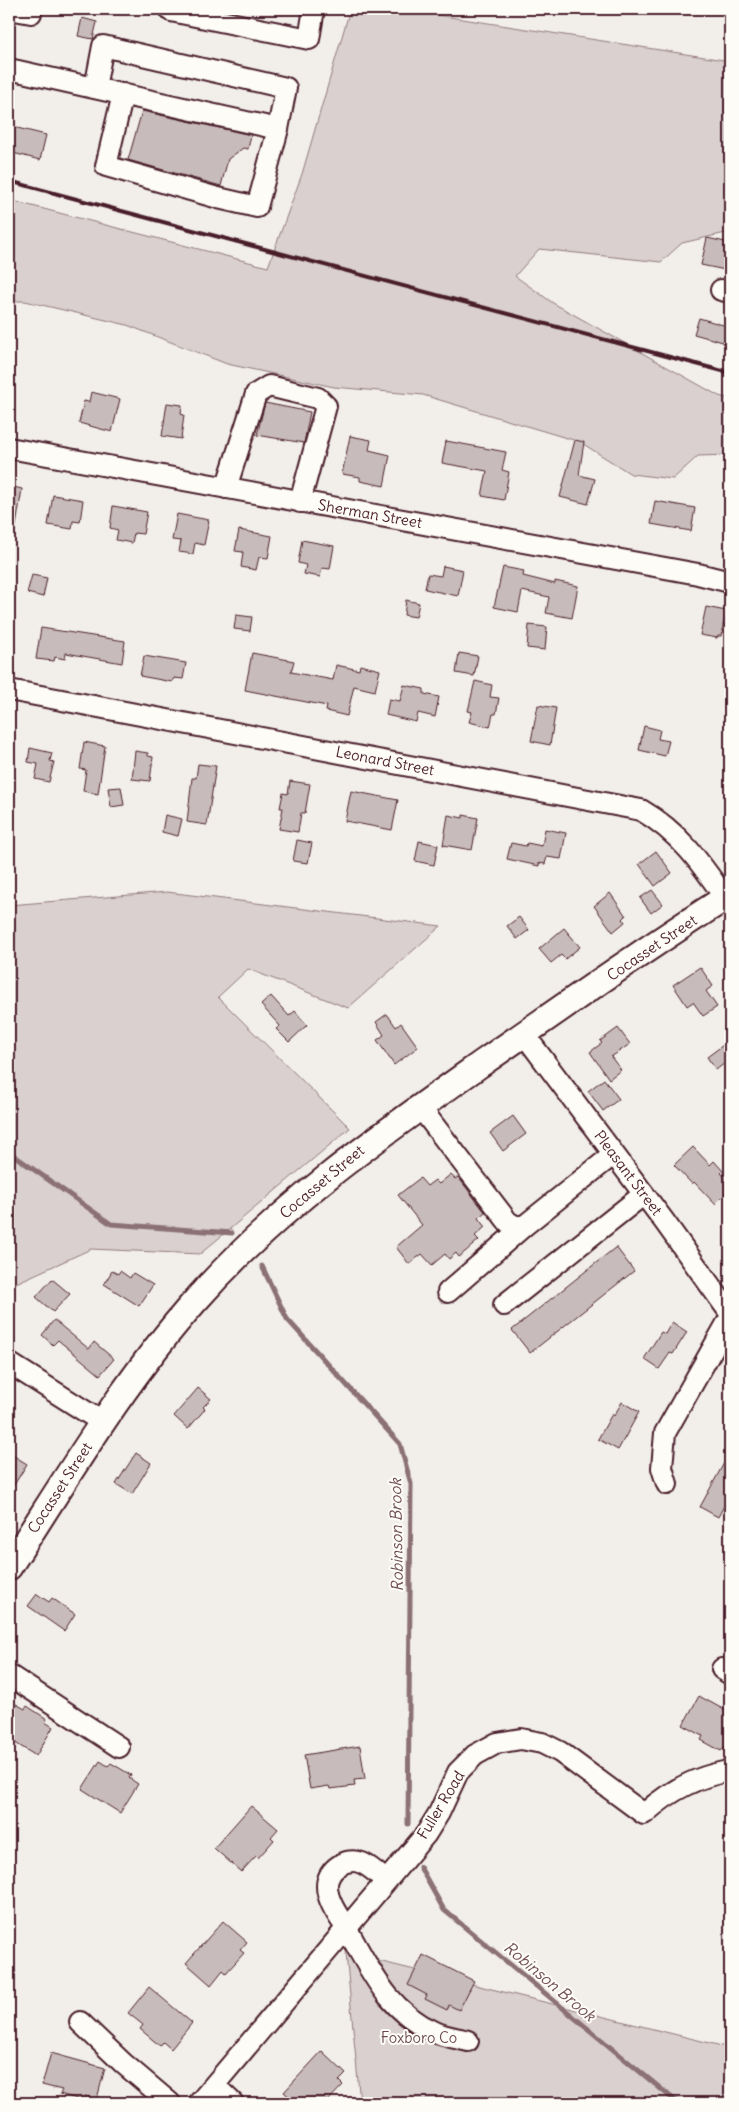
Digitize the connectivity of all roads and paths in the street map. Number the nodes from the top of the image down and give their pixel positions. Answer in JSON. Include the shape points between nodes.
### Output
{"nodes":[{"id":1,"x":9,"y":9,"type":"edge"},
{"id":2,"x":32,"y":9,"type":"edge"},
{"id":3,"x":314,"y":9,"type":"edge"},
{"id":4,"x":167,"y":10,"type":"edge"},
{"id":5,"x":9,"y":69,"type":"edge"},
{"id":6,"x":95,"y":88,"type":"junction"},
{"id":7,"x":123,"y":94,"type":"junction"},
{"id":8,"x":278,"y":129,"type":"junction"},
{"id":9,"x":9,"y":448,"type":"edge"},
{"id":10,"x":226,"y":488,"type":"junction"},
{"id":11,"x":300,"y":502,"type":"junction"},
{"id":12,"x":730,"y":582,"type":"edge"},
{"id":13,"x":9,"y":690,"type":"edge"},
{"id":14,"x":728,"y":896,"type":"edge"},
{"id":15,"x":524,"y":1034,"type":"junction"},
{"id":16,"x":420,"y":1107,"type":"junction"},
{"id":17,"x":614,"y":1154,"type":"junction"},
{"id":18,"x":644,"y":1194,"type":"junction"},
{"id":19,"x":524,"y":1226,"type":"junction"},
{"id":20,"x":448,"y":1292,"type":"dead end"},
{"id":21,"x":504,"y":1305,"type":"dead end"},
{"id":22,"x":730,"y":1313,"type":"edge"},
{"id":23,"x":730,"y":1318,"type":"edge"},
{"id":24,"x":9,"y":1363,"type":"edge"},
{"id":25,"x":102,"y":1422,"type":"junction"},
{"id":26,"x":667,"y":1484,"type":"dead end"},
{"id":27,"x":9,"y":1567,"type":"edge"},
{"id":28,"x":9,"y":1675,"type":"edge"},
{"id":29,"x":119,"y":1746,"type":"dead end"},
{"id":30,"x":730,"y":1771,"type":"edge"},
{"id":31,"x":386,"y":1881,"type":"junction"},
{"id":32,"x":346,"y":1928,"type":"junction"},
{"id":33,"x":80,"y":2022,"type":"dead end"},
{"id":34,"x":468,"y":2041,"type":"dead end"},
{"id":35,"x":215,"y":2086,"type":"junction"},
{"id":36,"x":170,"y":2103,"type":"edge"},
{"id":37,"x":199,"y":2103,"type":"edge"},
{"id":38,"x":233,"y":2103,"type":"edge"}],
"edges":[{"from":1,"to":2,"type":"street","via":[[31,13]]},
{"from":3,"to":4,"type":"street","via":[[310,39]]},
{"from":5,"to":6,"type":"street"},
{"from":6,"to":7,"type":"street"},
{"from":6,"to":8,"type":"street","via":[[103,46],[286,88]]},
{"from":7,"to":8,"type":"street"},
{"from":7,"to":8,"type":"street","via":[[106,166],[257,207]]},
{"from":9,"to":10,"type":"street","name":"Sherman Street"},
{"from":10,"to":11,"type":"street","name":"Sherman Street"},
{"from":10,"to":11,"type":"street","via":[[256,394],[269,386],[318,398],[326,406]]},
{"from":11,"to":12,"type":"street","name":"Sherman Street"},
{"from":13,"to":14,"type":"street","name":"Leonard Street","via":[[641,810],[655,818],[696,856]]},
{"from":14,"to":15,"type":"main road","name":"Cocasset Street"},
{"from":15,"to":16,"type":"main road","name":"Cocasset Street"},
{"from":15,"to":17,"type":"street","name":"Pleasant Street"},
{"from":16,"to":19,"type":"street","via":[[508,1222]]},
{"from":16,"to":25,"type":"main road","name":"Cocasset Street","via":[[326,1176],[255,1239],[171,1329]]},
{"from":17,"to":18,"type":"street","name":"Pleasant Street"},
{"from":17,"to":19,"type":"street"},
{"from":18,"to":21,"type":"street"},
{"from":18,"to":22,"type":"street","name":"Pleasant Street"},
{"from":19,"to":20,"type":"street"},
{"from":23,"to":26,"type":"street","via":[[665,1433],[662,1468]]},
{"from":24,"to":25,"type":"street"},
{"from":25,"to":27,"type":"main road","name":"Cocasset Street"},
{"from":28,"to":29,"type":"street"},
{"from":30,"to":31,"type":"street","name":"Fuller Road","via":[[674,1791],[644,1814],[560,1752],[542,1743],[521,1739],[498,1743],[475,1755],[458,1772],[426,1834]]},
{"from":31,"to":32,"type":"street","name":"Fuller Road"},
{"from":31,"to":32,"type":"street","via":[[356,1861],[344,1862],[335,1868],[327,1888]]},
{"from":32,"to":34,"type":"street","via":[[386,1995],[410,2018],[437,2033]]},
{"from":32,"to":35,"type":"street","name":"Fuller Road"},
{"from":33,"to":36,"type":"street"},
{"from":35,"to":37,"type":"street","name":"Fuller Road"},
{"from":35,"to":38,"type":"street"}]}
